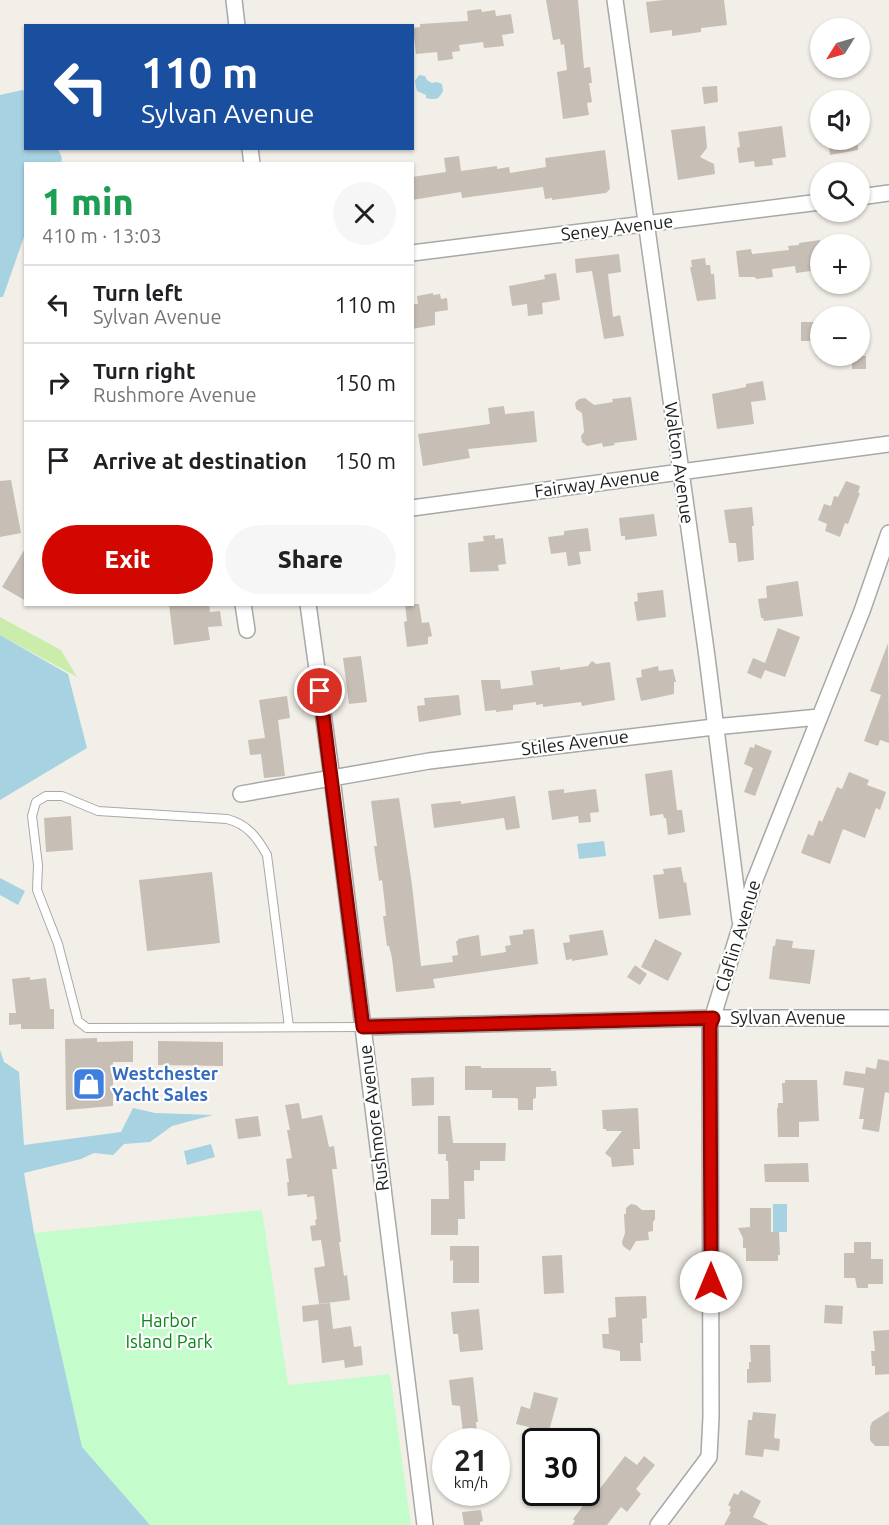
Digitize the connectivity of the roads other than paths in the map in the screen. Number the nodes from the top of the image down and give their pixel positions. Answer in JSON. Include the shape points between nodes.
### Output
{"nodes":[{"id":1,"x":234,"y":0,"type":"edge"},
{"id":2,"x":615,"y":0,"type":"edge"},
{"id":3,"x":237,"y":24,"type":"edge"},
{"id":4,"x":889,"y":193,"type":"edge"},
{"id":5,"x":870,"y":196,"type":"edge"},
{"id":6,"x":810,"y":203,"type":"edge"},
{"id":7,"x":647,"y":225,"type":"junction"},
{"id":8,"x":414,"y":253,"type":"edge"},
{"id":9,"x":889,"y":444,"type":"edge"},
{"id":10,"x":680,"y":472,"type":"junction"},
{"id":11,"x":414,"y":508,"type":"edge"},
{"id":12,"x":889,"y":535,"type":"edge"},
{"id":13,"x":243,"y":606,"type":"edge"},
{"id":14,"x":308,"y":606,"type":"edge"},
{"id":15,"x":247,"y":630,"type":"dead end"},
{"id":16,"x":819,"y":717,"type":"junction"},
{"id":17,"x":714,"y":727,"type":"junction"},
{"id":18,"x":332,"y":778,"type":"junction"},
{"id":19,"x":241,"y":794,"type":"dead end"},
{"id":20,"x":741,"y":926,"type":"junction"},
{"id":21,"x":713,"y":1018,"type":"junction"},
{"id":22,"x":889,"y":1018,"type":"edge"},
{"id":23,"x":289,"y":1027,"type":"junction"},
{"id":24,"x":363,"y":1027,"type":"junction"},
{"id":25,"x":424,"y":1525,"type":"edge"},
{"id":26,"x":658,"y":1525,"type":"edge"}],
"edges":[{"from":1,"to":3,"type":"street"},
{"from":2,"to":7,"type":"street","name":"Walton Avenue"},
{"from":4,"to":5,"type":"street"},
{"from":6,"to":7,"type":"street","name":"Seney Avenue"},
{"from":7,"to":8,"type":"street","name":"Seney Avenue"},
{"from":7,"to":10,"type":"street","name":"Walton Avenue"},
{"from":9,"to":10,"type":"street","name":"Fairway Avenue"},
{"from":10,"to":11,"type":"street","name":"Fairway Avenue"},
{"from":10,"to":17,"type":"street","name":"Walton Avenue"},
{"from":12,"to":16,"type":"street","name":"Claflin Avenue"},
{"from":13,"to":15,"type":"street"},
{"from":14,"to":18,"type":"street","name":"Rushmore Avenue"},
{"from":16,"to":17,"type":"street","name":"Stiles Avenue"},
{"from":16,"to":20,"type":"street","name":"Claflin Avenue","via":[[754,882]]},
{"from":17,"to":18,"type":"street","name":"Stiles Avenue","via":[[429,761]]},
{"from":17,"to":20,"type":"street","name":"Walton Avenue"},
{"from":18,"to":19,"type":"street","name":"Stiles Avenue"},
{"from":18,"to":24,"type":"street","name":"Rushmore Avenue"},
{"from":20,"to":21,"type":"street","name":"Claflin Avenue"},
{"from":21,"to":22,"type":"street","name":"Sylvan Avenue"},
{"from":21,"to":24,"type":"street","name":"Sylvan Avenue"},
{"from":21,"to":26,"type":"street","name":"Claflin Avenue","via":[[709,1457]]},
{"from":23,"to":23,"type":"lane","via":[[87,1028],[78,1021],[58,944],[37,890],[32,816],[36,802],[46,795],[62,796],[98,811],[227,819],[240,823],[258,839],[267,855]]},
{"from":23,"to":24,"type":"lane"},
{"from":24,"to":25,"type":"street","name":"Rushmore Avenue"}]}
